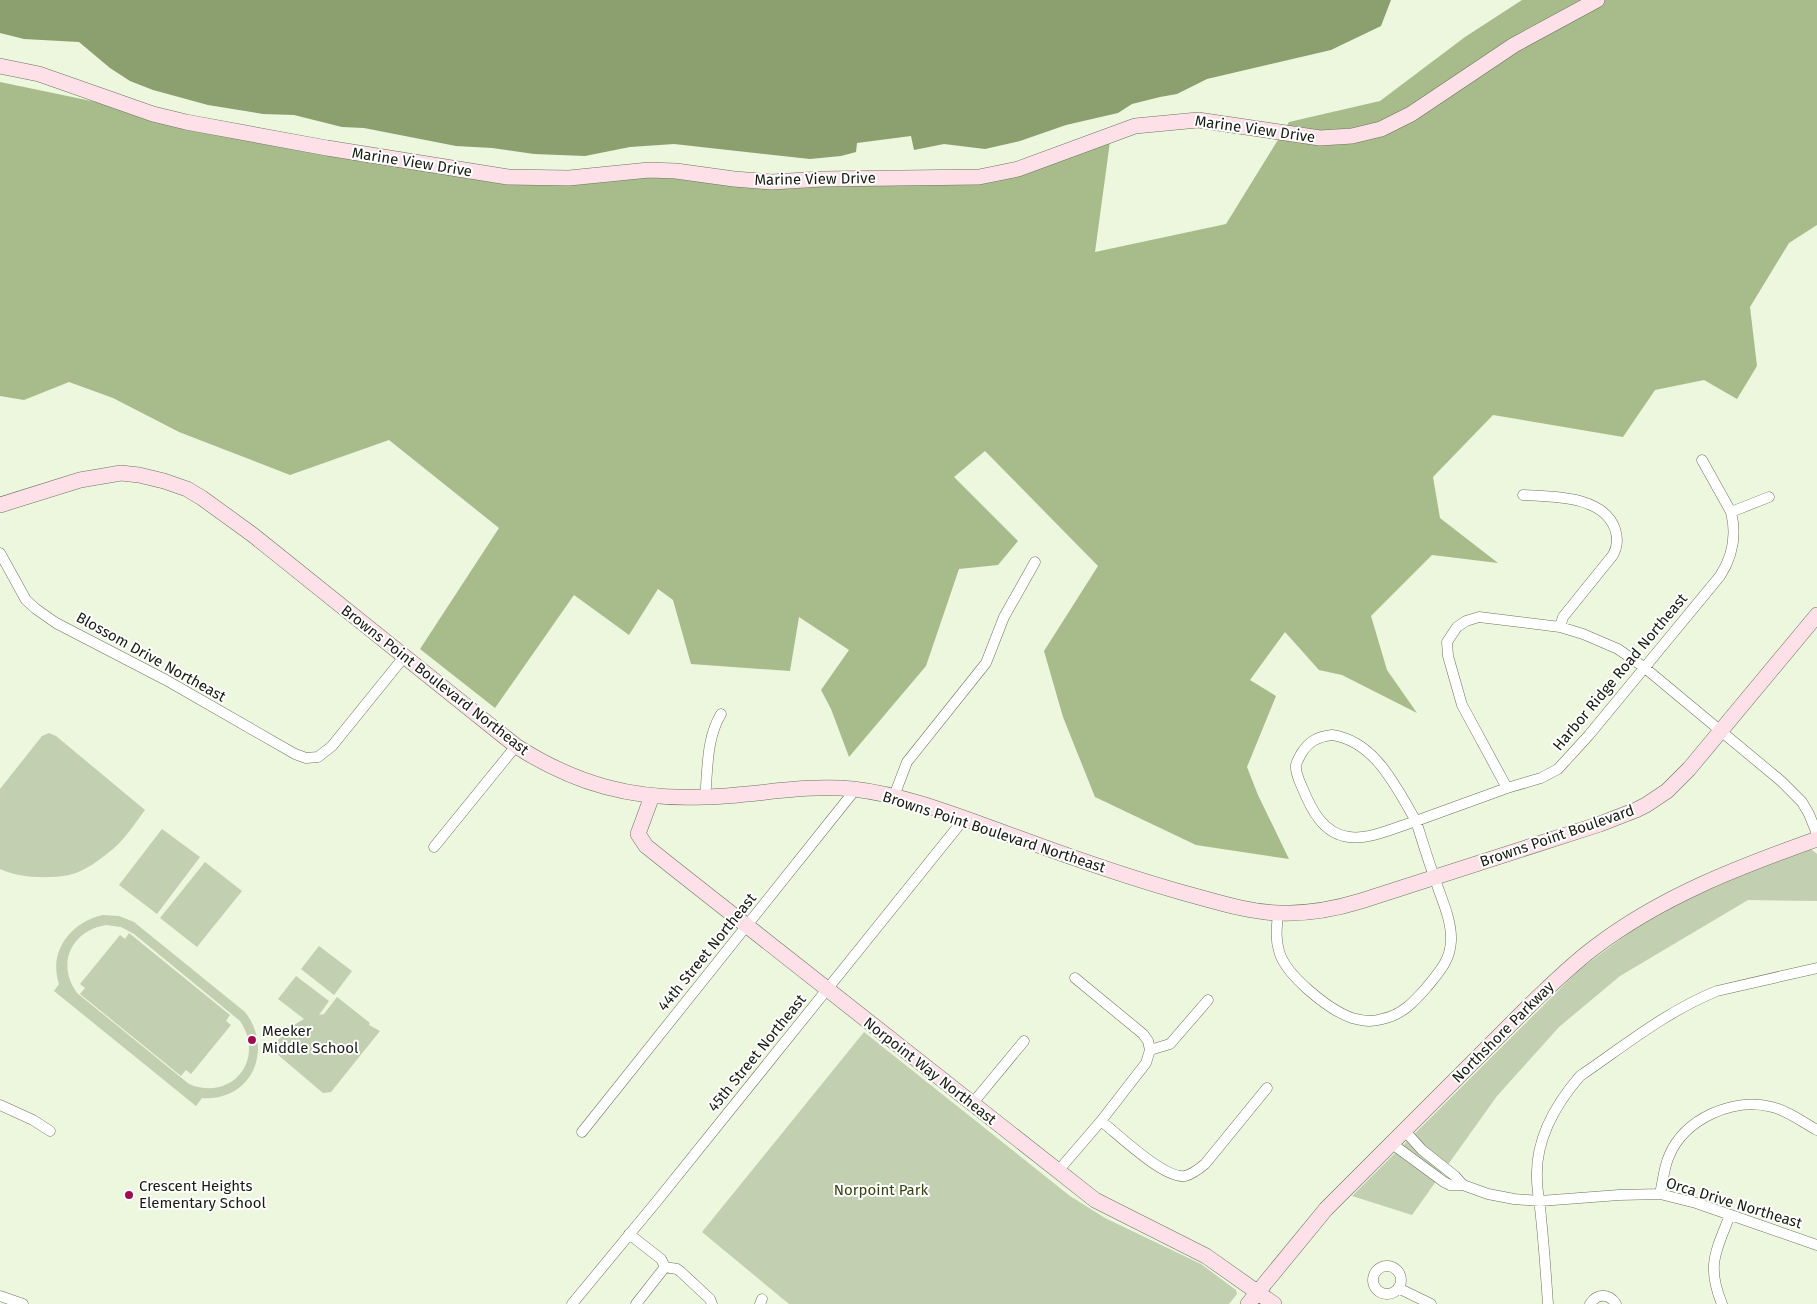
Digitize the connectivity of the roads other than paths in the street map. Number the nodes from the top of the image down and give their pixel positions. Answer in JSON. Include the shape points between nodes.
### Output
{"nodes":[{"id":1,"x":1597,"y":0,"type":"edge"},
{"id":2,"x":0,"y":66,"type":"edge"},
{"id":3,"x":1702,"y":460,"type":"dead end"},
{"id":4,"x":1522,"y":495,"type":"dead end"},
{"id":5,"x":1769,"y":497,"type":"dead end"},
{"id":6,"x":0,"y":505,"type":"edge"},
{"id":7,"x":1730,"y":512,"type":"junction"},
{"id":8,"x":0,"y":553,"type":"edge"},
{"id":9,"x":1035,"y":562,"type":"dead end"},
{"id":10,"x":1817,"y":615,"type":"edge"},
{"id":11,"x":1560,"y":627,"type":"junction"},
{"id":12,"x":404,"y":657,"type":"junction"},
{"id":13,"x":1645,"y":668,"type":"junction"},
{"id":14,"x":721,"y":714,"type":"dead end"},
{"id":15,"x":1720,"y":731,"type":"junction"},
{"id":16,"x":516,"y":746,"type":"junction"},
{"id":17,"x":1507,"y":788,"type":"junction"},
{"id":18,"x":855,"y":790,"type":"junction"},
{"id":19,"x":652,"y":796,"type":"junction"},
{"id":20,"x":894,"y":796,"type":"junction"},
{"id":21,"x":705,"y":798,"type":"junction"},
{"id":22,"x":964,"y":819,"type":"junction"},
{"id":23,"x":1416,"y":821,"type":"junction"},
{"id":24,"x":1817,"y":834,"type":"edge"},
{"id":25,"x":1817,"y":839,"type":"edge"},
{"id":26,"x":434,"y":847,"type":"dead end"},
{"id":27,"x":1434,"y":878,"type":"junction"},
{"id":28,"x":1278,"y":913,"type":"junction"},
{"id":29,"x":747,"y":926,"type":"junction"},
{"id":30,"x":1817,"y":968,"type":"edge"},
{"id":31,"x":1075,"y":978,"type":"dead end"},
{"id":32,"x":828,"y":989,"type":"junction"},
{"id":33,"x":1208,"y":1000,"type":"dead end"},
{"id":34,"x":1024,"y":1041,"type":"dead end"},
{"id":35,"x":1150,"y":1050,"type":"junction"},
{"id":36,"x":1267,"y":1088,"type":"dead end"},
{"id":37,"x":972,"y":1104,"type":"junction"},
{"id":38,"x":0,"y":1105,"type":"edge"},
{"id":39,"x":1102,"y":1121,"type":"junction"},
{"id":40,"x":1817,"y":1130,"type":"edge"},
{"id":41,"x":50,"y":1131,"type":"dead end"},
{"id":42,"x":1405,"y":1131,"type":"junction"},
{"id":43,"x":582,"y":1132,"type":"dead end"},
{"id":44,"x":1391,"y":1143,"type":"junction"},
{"id":45,"x":1058,"y":1171,"type":"junction"},
{"id":46,"x":1463,"y":1185,"type":"junction"},
{"id":47,"x":1660,"y":1194,"type":"junction"},
{"id":48,"x":1540,"y":1201,"type":"junction"},
{"id":49,"x":1730,"y":1215,"type":"junction"},
{"id":50,"x":629,"y":1234,"type":"junction"},
{"id":51,"x":1817,"y":1245,"type":"edge"},
{"id":52,"x":666,"y":1267,"type":"junction"},
{"id":53,"x":1398,"y":1288,"type":"dead end"},
{"id":54,"x":1258,"y":1292,"type":"junction"},
{"id":55,"x":0,"y":1296,"type":"edge"},
{"id":56,"x":23,"y":1304,"type":"edge"},
{"id":57,"x":572,"y":1304,"type":"edge"},
{"id":58,"x":636,"y":1304,"type":"edge"},
{"id":59,"x":712,"y":1304,"type":"edge"},
{"id":60,"x":1248,"y":1304,"type":"edge"},
{"id":61,"x":1274,"y":1304,"type":"edge"},
{"id":62,"x":1431,"y":1304,"type":"edge"},
{"id":63,"x":1548,"y":1304,"type":"edge"},
{"id":64,"x":1590,"y":1304,"type":"edge"},
{"id":65,"x":1616,"y":1304,"type":"edge"},
{"id":66,"x":1722,"y":1304,"type":"edge"}],
"edges":[{"from":1,"to":2,"type":"street","name":"Marine View Drive","via":[[1500,54],[1420,108],[1381,129],[1352,136],[1320,138],[1198,120],[1135,126],[1018,169],[979,177],[772,182],[649,170],[561,178],[501,176],[186,122],[153,114],[39,74]]},
{"from":3,"to":7,"type":"street","name":"Harbor Ridge Road Northeast"},
{"from":4,"to":11,"type":"street","via":[[1560,497],[1587,503],[1610,518],[1616,533],[1618,543],[1613,555],[1563,617]]},
{"from":5,"to":7,"type":"street"},
{"from":6,"to":12,"type":"street","name":"Browns Point Boulevard Northeast","via":[[80,480],[121,473],[164,481],[202,498],[249,532]]},
{"from":7,"to":13,"type":"street","name":"Harbor Ridge Road Northeast","via":[[1735,534],[1731,558]]},
{"from":8,"to":12,"type":"street","name":"Blossom Drive Northeast","via":[[26,600],[46,616],[295,754],[318,757],[332,746]]},
{"from":9,"to":20,"type":"street","via":[[1004,617],[986,663],[907,762]]},
{"from":10,"to":15,"type":"street","name":"Browns Point Boulevard"},
{"from":11,"to":13,"type":"street","via":[[1608,644]]},
{"from":11,"to":17,"type":"street","via":[[1479,617],[1457,627],[1447,642],[1449,664],[1462,705]]},
{"from":12,"to":16,"type":"street","name":"Browns Point Boulevard Northeast"},
{"from":13,"to":15,"type":"street"},
{"from":13,"to":17,"type":"street","name":"Harbor Ridge Road Northeast","via":[[1558,769]]},
{"from":14,"to":21,"type":"street","via":[[712,733]]},
{"from":15,"to":24,"type":"street","via":[[1791,790],[1802,802]]},
{"from":15,"to":27,"type":"street","name":"Browns Point Boulevard","via":[[1678,781],[1646,805],[1600,824]]},
{"from":16,"to":19,"type":"street","name":"Browns Point Boulevard Northeast","via":[[552,768],[588,782]]},
{"from":16,"to":26,"type":"street"},
{"from":17,"to":23,"type":"street","name":"Harbor Ridge Road Northeast"},
{"from":18,"to":20,"type":"street","name":"Browns Point Boulevard Northeast"},
{"from":18,"to":21,"type":"street","name":"Browns Point Boulevard Northeast","via":[[790,789]]},
{"from":18,"to":29,"type":"street","name":"44th Street Northeast"},
{"from":19,"to":21,"type":"street","name":"Browns Point Boulevard Northeast"},
{"from":19,"to":29,"type":"street","name":"Norpoint Way Northeast","via":[[638,834],[646,846]]},
{"from":20,"to":22,"type":"street","name":"Browns Point Boulevard Northeast"},
{"from":22,"to":28,"type":"street","name":"Browns Point Boulevard Northeast","via":[[1089,864],[1172,889],[1236,907]]},
{"from":22,"to":32,"type":"street","name":"45th Street Northeast"},
{"from":23,"to":23,"type":"street","name":"Harbor Ridge Road Northeast","via":[[1390,778],[1360,745],[1332,735],[1316,738],[1305,748],[1296,765],[1298,778],[1318,818],[1335,834],[1359,837]]},
{"from":23,"to":27,"type":"street"},
{"from":25,"to":42,"type":"street","name":"Northshore Parkway","via":[[1701,884],[1662,903],[1602,942],[1558,979]]},
{"from":27,"to":28,"type":"street","name":"Browns Point Boulevard","via":[[1346,906]]},
{"from":27,"to":28,"type":"street","via":[[1450,927],[1450,952],[1444,966],[1413,1003],[1384,1019],[1361,1020],[1344,1014],[1326,1004],[1296,977],[1279,952],[1276,934]]},
{"from":29,"to":32,"type":"street","name":"Norpoint Way Northeast"},
{"from":29,"to":43,"type":"street","name":"44th Street Northeast"},
{"from":30,"to":48,"type":"street","via":[[1702,997],[1664,1018],[1580,1076],[1556,1107],[1540,1148],[1537,1178]]},
{"from":31,"to":35,"type":"street","via":[[1143,1034]]},
{"from":32,"to":37,"type":"street","name":"Norpoint Way Northeast"},
{"from":32,"to":50,"type":"street","name":"45th Street Northeast"},
{"from":33,"to":35,"type":"street","via":[[1170,1044]]},
{"from":34,"to":37,"type":"street"},
{"from":35,"to":39,"type":"street","via":[[1146,1063]]},
{"from":36,"to":39,"type":"street","via":[[1205,1164],[1185,1176],[1164,1172]]},
{"from":37,"to":45,"type":"street","name":"Norpoint Way Northeast"},
{"from":38,"to":41,"type":"street"},
{"from":39,"to":45,"type":"street"},
{"from":40,"to":47,"type":"street","via":[[1784,1111],[1764,1105],[1754,1103],[1722,1109],[1703,1119],[1680,1138],[1669,1156]]},
{"from":42,"to":44,"type":"street","name":"Northshore Parkway"},
{"from":42,"to":46,"type":"street","name":"Orca Drive Northeast"},
{"from":44,"to":46,"type":"street","name":"Orca Drive Northeast","via":[[1444,1182]]},
{"from":44,"to":54,"type":"street","name":"Northshore Parkway","via":[[1326,1209]]},
{"from":45,"to":54,"type":"street","name":"Norpoint Way Northeast","via":[[1095,1200],[1206,1256]]},
{"from":46,"to":48,"type":"street","name":"Orca Drive Northeast","via":[[1488,1194]]},
{"from":47,"to":48,"type":"street","name":"Orca Drive Northeast"},
{"from":47,"to":49,"type":"street","name":"Orca Drive Northeast"},
{"from":48,"to":63,"type":"street"},
{"from":49,"to":51,"type":"street","name":"Orca Drive Northeast"},
{"from":49,"to":66,"type":"street","via":[[1713,1264],[1715,1288]]},
{"from":50,"to":52,"type":"street"},
{"from":50,"to":57,"type":"street","name":"45th Street Northeast"},
{"from":52,"to":58,"type":"street"},
{"from":52,"to":59,"type":"street","via":[[681,1272]]},
{"from":53,"to":62,"type":"street"},
{"from":54,"to":60,"type":"street","name":"Northshore Parkway"},
{"from":54,"to":61,"type":"street","name":"Norpoint Way Northeast"},
{"from":55,"to":56,"type":"street"},
{"from":64,"to":65,"type":"street","via":[[1596,1297],[1605,1295]]}]}
